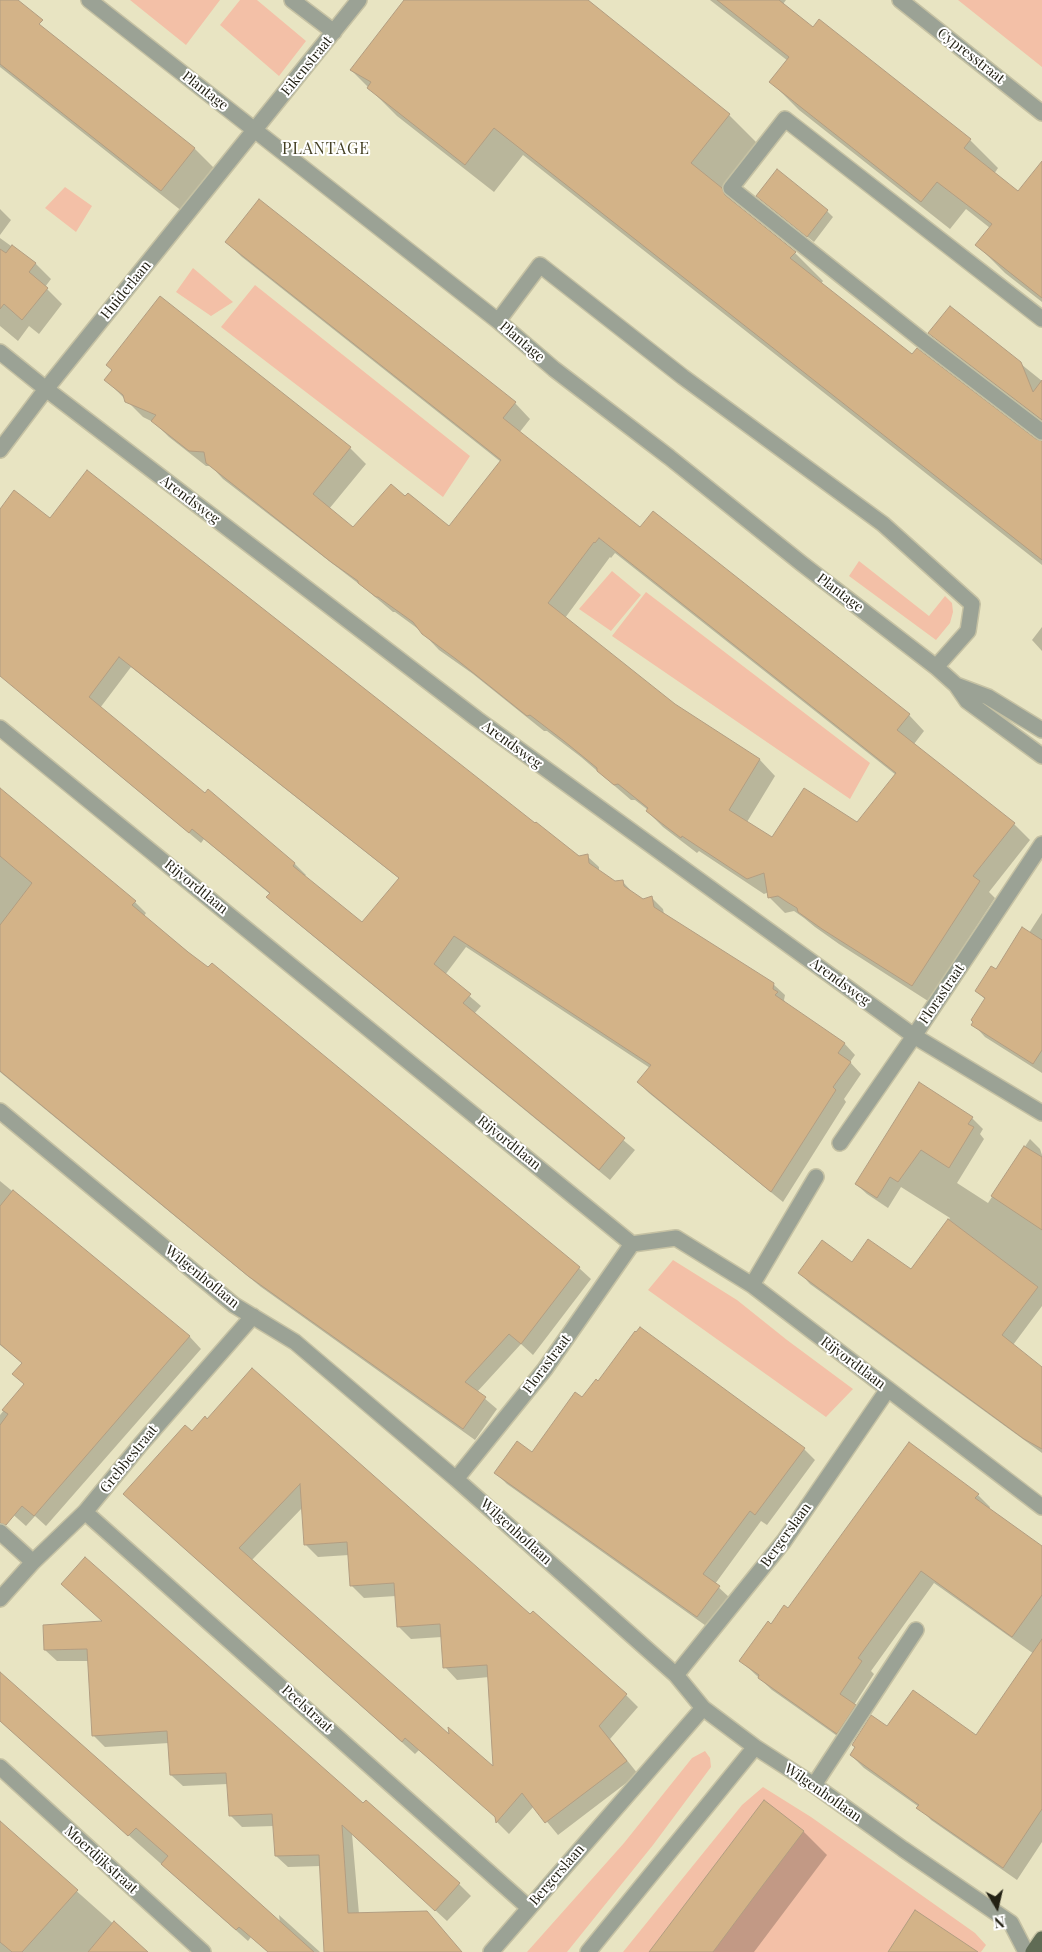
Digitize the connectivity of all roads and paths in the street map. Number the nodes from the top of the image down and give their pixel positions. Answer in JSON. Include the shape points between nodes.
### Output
{"nodes":[{"id":1,"x":89,"y":0,"type":"edge"},
{"id":2,"x":292,"y":0,"type":"edge"},
{"id":3,"x":359,"y":0,"type":"edge"},
{"id":4,"x":900,"y":0,"type":"edge"},
{"id":5,"x":334,"y":32,"type":"junction"},
{"id":6,"x":1042,"y":113,"type":"edge"},
{"id":7,"x":254,"y":131,"type":"junction"},
{"id":8,"x":1042,"y":319,"type":"edge"},
{"id":9,"x":498,"y":321,"type":"junction"},
{"id":10,"x":0,"y":352,"type":"edge"},
{"id":11,"x":46,"y":389,"type":"junction"},
{"id":12,"x":1042,"y":432,"type":"edge"},
{"id":13,"x":0,"y":450,"type":"edge"},
{"id":14,"x":936,"y":667,"type":"junction"},
{"id":15,"x":956,"y":685,"type":"junction"},
{"id":16,"x":0,"y":728,"type":"edge"},
{"id":17,"x":1042,"y":730,"type":"edge"},
{"id":18,"x":1042,"y":756,"type":"edge"},
{"id":19,"x":1042,"y":844,"type":"edge"},
{"id":20,"x":914,"y":1036,"type":"junction"},
{"id":21,"x":0,"y":1111,"type":"edge"},
{"id":22,"x":1042,"y":1113,"type":"edge"},
{"id":23,"x":840,"y":1143,"type":"dead end"},
{"id":24,"x":816,"y":1177,"type":"dead end"},
{"id":25,"x":632,"y":1244,"type":"junction"},
{"id":26,"x":752,"y":1285,"type":"junction"},
{"id":27,"x":253,"y":1316,"type":"junction"},
{"id":28,"x":888,"y":1389,"type":"junction"},
{"id":29,"x":456,"y":1479,"type":"junction"},
{"id":30,"x":1042,"y":1506,"type":"edge"},
{"id":31,"x":85,"y":1512,"type":"junction"},
{"id":32,"x":0,"y":1532,"type":"edge"},
{"id":33,"x":33,"y":1562,"type":"junction"},
{"id":34,"x":0,"y":1599,"type":"edge"},
{"id":35,"x":916,"y":1630,"type":"dead end"},
{"id":36,"x":676,"y":1675,"type":"junction"},
{"id":37,"x":703,"y":1708,"type":"junction"},
{"id":38,"x":755,"y":1747,"type":"junction"},
{"id":39,"x":0,"y":1767,"type":"edge"},
{"id":40,"x":814,"y":1785,"type":"junction"},
{"id":41,"x":528,"y":1907,"type":"junction"},
{"id":42,"x":1042,"y":1939,"type":"edge"},
{"id":43,"x":202,"y":1952,"type":"edge"},
{"id":44,"x":491,"y":1952,"type":"edge"},
{"id":45,"x":588,"y":1952,"type":"edge"},
{"id":46,"x":1026,"y":1952,"type":"edge"},
{"id":47,"x":1033,"y":1952,"type":"edge"}],
"edges":[{"from":1,"to":7,"type":"street","name":"Plantage"},
{"from":2,"to":5,"type":"street"},
{"from":3,"to":5,"type":"street","name":"Eikenstraat"},
{"from":4,"to":6,"type":"street","name":"Cypresstraat"},
{"from":5,"to":7,"type":"street","name":"Eikenstraat"},
{"from":7,"to":9,"type":"street","name":"Plantage"},
{"from":7,"to":11,"type":"street","name":"Huiderlaan"},
{"from":8,"to":12,"type":"street","via":[[785,119],[731,188]]},
{"from":9,"to":14,"type":"street","name":"Plantage","via":[[554,370]]},
{"from":9,"to":14,"type":"street","via":[[540,265],[883,524],[972,604],[968,631]]},
{"from":10,"to":11,"type":"street","name":"Arendsweg"},
{"from":11,"to":13,"type":"street","name":"Huiderlaan"},
{"from":11,"to":20,"type":"street","name":"Arendsweg","via":[[477,719]]},
{"from":14,"to":15,"type":"street","name":"Plantage"},
{"from":15,"to":17,"type":"street","name":"Plantage","via":[[988,697]]},
{"from":15,"to":18,"type":"street","name":"Plantage","via":[[967,701]]},
{"from":16,"to":25,"type":"street","name":"Rijvordtlaan"},
{"from":19,"to":20,"type":"street","name":"Florastraat"},
{"from":20,"to":22,"type":"street","name":"Arendsweg"},
{"from":20,"to":23,"type":"street","name":"Florastraat"},
{"from":21,"to":27,"type":"street","name":"Wilgenhoflaan","via":[[234,1305]]},
{"from":24,"to":26,"type":"street"},
{"from":25,"to":26,"type":"street","name":"Rijvordtlaan","via":[[676,1238]]},
{"from":25,"to":29,"type":"street","name":"Florastraat","via":[[545,1369]]},
{"from":26,"to":28,"type":"street","name":"Rijvordtlaan"},
{"from":27,"to":29,"type":"street","name":"Wilgenhoflaan","via":[[295,1342]]},
{"from":27,"to":31,"type":"street","name":"Grebbestraat"},
{"from":28,"to":30,"type":"street","name":"Rijvordtlaan"},
{"from":28,"to":36,"type":"street","name":"Bergerslaan","via":[[784,1541]]},
{"from":29,"to":36,"type":"street","name":"Wilgenhoflaan"},
{"from":31,"to":33,"type":"street","name":"Grebbestraat"},
{"from":31,"to":41,"type":"street","name":"Peelstraat"},
{"from":32,"to":33,"type":"street"},
{"from":33,"to":34,"type":"street","name":"Grebbestraat"},
{"from":35,"to":40,"type":"street"},
{"from":36,"to":37,"type":"street","name":"Wilgenhoflaan"},
{"from":37,"to":38,"type":"street","name":"Wilgenhoflaan"},
{"from":37,"to":41,"type":"street","name":"Bergerslaan"},
{"from":38,"to":40,"type":"street","name":"Wilgenhoflaan"},
{"from":38,"to":45,"type":"street"},
{"from":39,"to":43,"type":"street","name":"Moerdijkstraat"},
{"from":40,"to":46,"type":"street","name":"Wilgenhoflaan","via":[[1011,1923]]},
{"from":41,"to":44,"type":"street","name":"Bergerslaan"},
{"from":42,"to":47,"type":"main road"}]}
